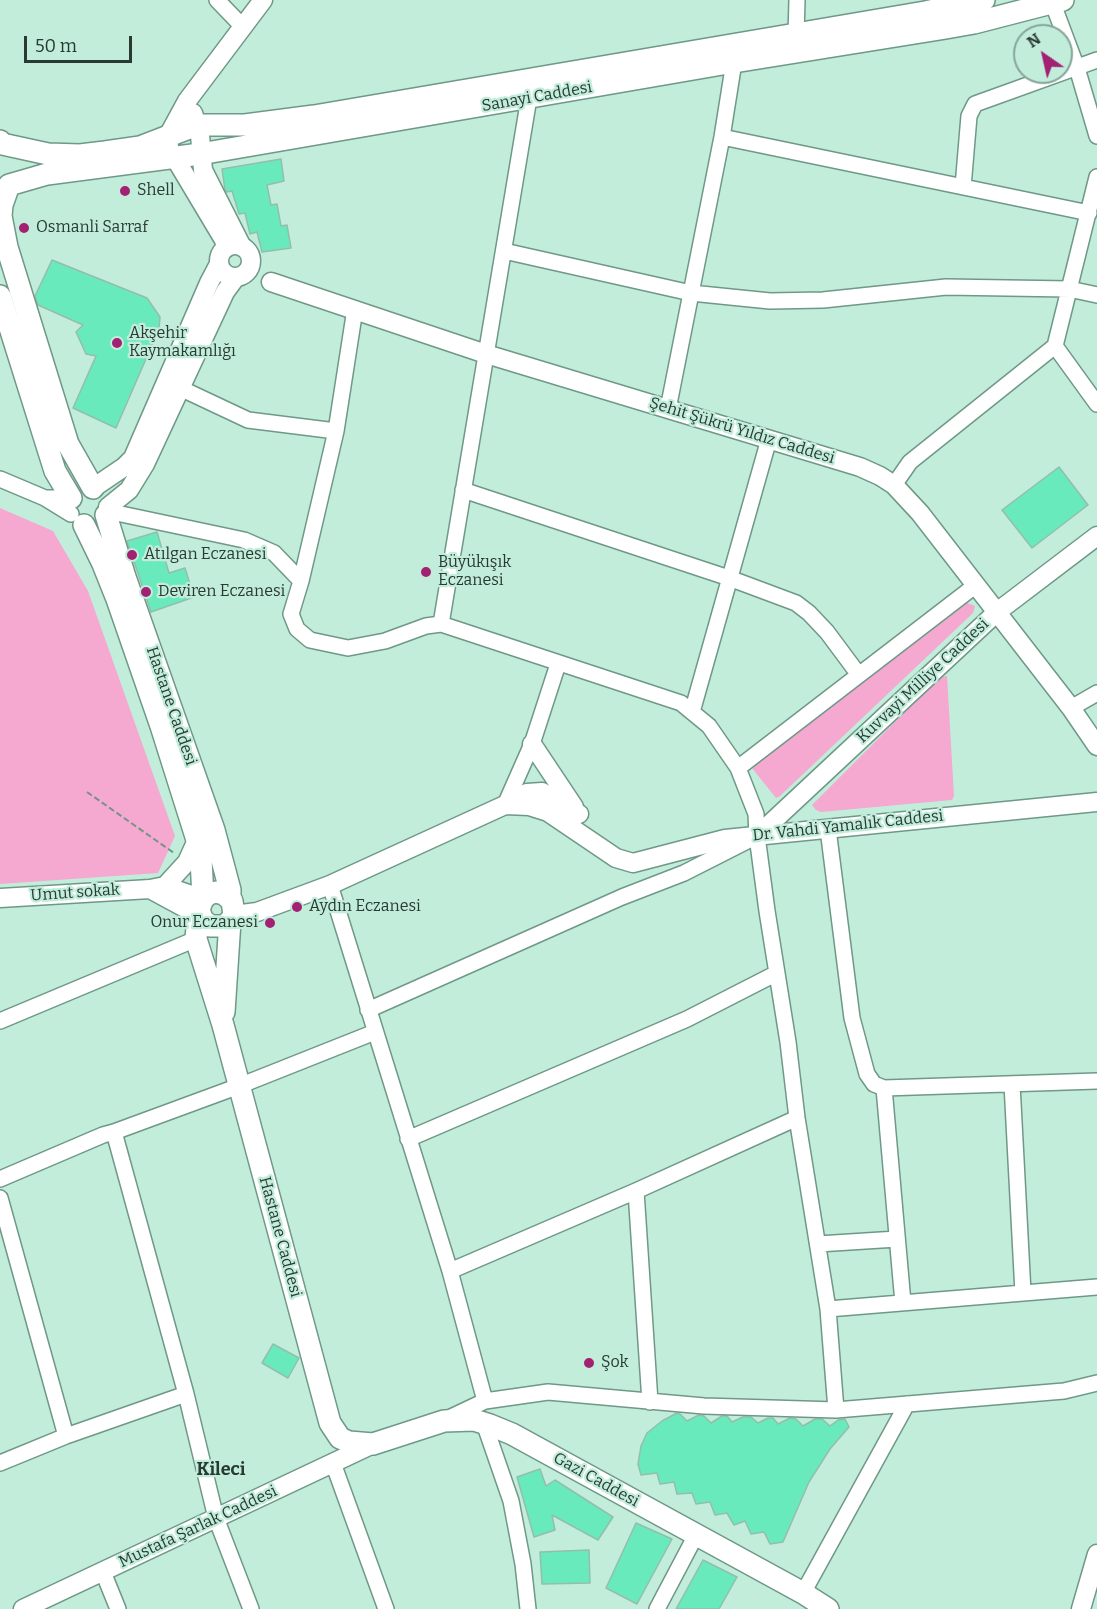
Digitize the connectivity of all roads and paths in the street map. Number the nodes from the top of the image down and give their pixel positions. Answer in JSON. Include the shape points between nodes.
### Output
{"nodes":[{"id":1,"x":217,"y":0,"type":"edge"},
{"id":2,"x":263,"y":0,"type":"edge"},
{"id":3,"x":797,"y":0,"type":"edge"},
{"id":4,"x":984,"y":0,"type":"edge"},
{"id":5,"x":1058,"y":2,"type":"edge"},
{"id":6,"x":243,"y":27,"type":"junction"},
{"id":7,"x":796,"y":34,"type":"junction"},
{"id":8,"x":1097,"y":60,"type":"edge"},
{"id":9,"x":734,"y":62,"type":"junction"},
{"id":10,"x":1077,"y":68,"type":"junction"},
{"id":11,"x":529,"y":98,"type":"junction"},
{"id":12,"x":187,"y":101,"type":"junction"},
{"id":13,"x":197,"y":125,"type":"junction"},
{"id":14,"x":168,"y":136,"type":"junction"},
{"id":15,"x":1097,"y":136,"type":"edge"},
{"id":16,"x":722,"y":137,"type":"junction"},
{"id":17,"x":1,"y":142,"type":"edge"},
{"id":18,"x":200,"y":154,"type":"junction"},
{"id":19,"x":175,"y":158,"type":"junction"},
{"id":20,"x":1097,"y":177,"type":"edge"},
{"id":21,"x":963,"y":187,"type":"junction"},
{"id":22,"x":5,"y":188,"type":"edge"},
{"id":23,"x":1089,"y":213,"type":"junction"},
{"id":24,"x":504,"y":251,"type":"junction"},
{"id":25,"x":236,"y":262,"type":"junction"},
{"id":26,"x":1069,"y":289,"type":"junction"},
{"id":27,"x":691,"y":293,"type":"junction"},
{"id":28,"x":1097,"y":295,"type":"edge"},
{"id":29,"x":0,"y":296,"type":"edge"},
{"id":30,"x":355,"y":309,"type":"junction"},
{"id":31,"x":1055,"y":346,"type":"junction"},
{"id":32,"x":486,"y":354,"type":"junction"},
{"id":33,"x":180,"y":388,"type":"junction"},
{"id":34,"x":1097,"y":404,"type":"edge"},
{"id":35,"x":668,"y":409,"type":"junction"},
{"id":36,"x":336,"y":431,"type":"junction"},
{"id":37,"x":769,"y":439,"type":"junction"},
{"id":38,"x":0,"y":479,"type":"edge"},
{"id":39,"x":894,"y":485,"type":"junction"},
{"id":40,"x":93,"y":488,"type":"junction"},
{"id":41,"x":463,"y":490,"type":"junction"},
{"id":42,"x":107,"y":511,"type":"junction"},
{"id":43,"x":75,"y":512,"type":"junction"},
{"id":44,"x":1097,"y":536,"type":"edge"},
{"id":45,"x":729,"y":578,"type":"junction"},
{"id":46,"x":301,"y":581,"type":"junction"},
{"id":47,"x":976,"y":585,"type":"junction"},
{"id":48,"x":997,"y":612,"type":"junction"},
{"id":49,"x":441,"y":624,"type":"junction"},
{"id":50,"x":558,"y":664,"type":"junction"},
{"id":51,"x":859,"y":675,"type":"junction"},
{"id":52,"x":1097,"y":693,"type":"edge"},
{"id":53,"x":1071,"y":708,"type":"junction"},
{"id":54,"x":692,"y":712,"type":"junction"},
{"id":55,"x":532,"y":744,"type":"junction"},
{"id":56,"x":1097,"y":746,"type":"edge"},
{"id":57,"x":738,"y":768,"type":"junction"},
{"id":58,"x":87,"y":792,"type":"dead end"},
{"id":59,"x":1097,"y":802,"type":"edge"},
{"id":60,"x":505,"y":805,"type":"junction"},
{"id":61,"x":579,"y":814,"type":"junction"},
{"id":62,"x":828,"y":829,"type":"junction"},
{"id":63,"x":757,"y":836,"type":"junction"},
{"id":64,"x":197,"y":840,"type":"junction"},
{"id":65,"x":605,"y":850,"type":"junction"},
{"id":66,"x":187,"y":862,"type":"junction"},
{"id":67,"x":330,"y":885,"type":"junction"},
{"id":68,"x":158,"y":887,"type":"junction"},
{"id":69,"x":0,"y":898,"type":"edge"},
{"id":70,"x":202,"y":911,"type":"junction"},
{"id":71,"x":231,"y":911,"type":"junction"},
{"id":72,"x":195,"y":939,"type":"junction"},
{"id":73,"x":777,"y":972,"type":"junction"},
{"id":74,"x":368,"y":1010,"type":"junction"},
{"id":75,"x":0,"y":1021,"type":"edge"},
{"id":76,"x":223,"y":1025,"type":"junction"},
{"id":77,"x":375,"y":1032,"type":"junction"},
{"id":78,"x":1097,"y":1081,"type":"edge"},
{"id":79,"x":1012,"y":1084,"type":"junction"},
{"id":80,"x":239,"y":1086,"type":"junction"},
{"id":81,"x":884,"y":1088,"type":"junction"},
{"id":82,"x":797,"y":1118,"type":"junction"},
{"id":83,"x":114,"y":1132,"type":"junction"},
{"id":84,"x":408,"y":1139,"type":"junction"},
{"id":85,"x":0,"y":1179,"type":"edge"},
{"id":86,"x":636,"y":1191,"type":"junction"},
{"id":87,"x":0,"y":1198,"type":"edge"},
{"id":88,"x":897,"y":1239,"type":"junction"},
{"id":89,"x":818,"y":1244,"type":"junction"},
{"id":90,"x":450,"y":1271,"type":"junction"},
{"id":91,"x":1097,"y":1287,"type":"edge"},
{"id":92,"x":1023,"y":1293,"type":"junction"},
{"id":93,"x":903,"y":1303,"type":"junction"},
{"id":94,"x":828,"y":1310,"type":"junction"},
{"id":95,"x":1097,"y":1383,"type":"edge"},
{"id":96,"x":186,"y":1394,"type":"junction"},
{"id":97,"x":485,"y":1401,"type":"junction"},
{"id":98,"x":651,"y":1402,"type":"junction"},
{"id":99,"x":907,"y":1404,"type":"junction"},
{"id":100,"x":836,"y":1410,"type":"junction"},
{"id":101,"x":444,"y":1421,"type":"junction"},
{"id":102,"x":484,"y":1423,"type":"junction"},
{"id":103,"x":66,"y":1436,"type":"junction"},
{"id":104,"x":342,"y":1437,"type":"junction"},
{"id":105,"x":373,"y":1444,"type":"junction"},
{"id":106,"x":0,"y":1463,"type":"edge"},
{"id":107,"x":333,"y":1463,"type":"junction"},
{"id":108,"x":216,"y":1518,"type":"junction"},
{"id":109,"x":696,"y":1534,"type":"junction"},
{"id":110,"x":1097,"y":1554,"type":"edge"},
{"id":111,"x":104,"y":1572,"type":"junction"},
{"id":112,"x":803,"y":1593,"type":"junction"},
{"id":113,"x":22,"y":1609,"type":"edge"},
{"id":114,"x":118,"y":1609,"type":"edge"},
{"id":115,"x":251,"y":1609,"type":"edge"},
{"id":116,"x":386,"y":1609,"type":"edge"},
{"id":117,"x":528,"y":1609,"type":"edge"},
{"id":118,"x":657,"y":1609,"type":"edge"},
{"id":119,"x":828,"y":1609,"type":"edge"},
{"id":120,"x":1081,"y":1609,"type":"edge"}],
"edges":[{"from":1,"to":6,"type":"street"},
{"from":2,"to":6,"type":"street"},
{"from":3,"to":7,"type":"street"},
{"from":4,"to":7,"type":"main road","name":"Sanayi Caddesi"},
{"from":5,"to":9,"type":"main road","name":"Sanayi Caddesi","via":[[974,23]]},
{"from":5,"to":10,"type":"street"},
{"from":6,"to":12,"type":"street"},
{"from":7,"to":13,"type":"main road","name":"Sanayi Caddesi","via":[[315,116],[245,125]]},
{"from":8,"to":10,"type":"street"},
{"from":9,"to":11,"type":"main road","name":"Sanayi Caddesi"},
{"from":9,"to":16,"type":"street"},
{"from":10,"to":15,"type":"street"},
{"from":10,"to":21,"type":"street","via":[[975,104],[969,116]]},
{"from":11,"to":18,"type":"main road","name":"Sanayi Caddesi"},
{"from":11,"to":24,"type":"street"},
{"from":12,"to":13,"type":"street"},
{"from":12,"to":14,"type":"street"},
{"from":13,"to":14,"type":"main road","name":"Sanayi Caddesi"},
{"from":13,"to":18,"type":"street"},
{"from":14,"to":17,"type":"main road","name":"Sanayi Caddesi","via":[[140,147],[80,155],[48,154]]},
{"from":14,"to":19,"type":"street"},
{"from":16,"to":21,"type":"street"},
{"from":16,"to":27,"type":"street"},
{"from":17,"to":22,"type":"main road","via":[[16,166]]},
{"from":18,"to":19,"type":"main road","name":"Sanayi Caddesi"},
{"from":18,"to":25,"type":"street","via":[[202,170]]},
{"from":19,"to":22,"type":"main road","name":"Sanayi Caddesi","via":[[47,174]]},
{"from":19,"to":25,"type":"street"},
{"from":20,"to":23,"type":"street"},
{"from":21,"to":23,"type":"street"},
{"from":22,"to":40,"type":"main road","via":[[1,216],[7,247],[68,444]]},
{"from":23,"to":26,"type":"street"},
{"from":24,"to":27,"type":"street"},
{"from":24,"to":32,"type":"street"},
{"from":25,"to":30,"type":"street","name":"Şehit Şükrü Yıldız Caddesi","via":[[272,282]]},
{"from":25,"to":33,"type":"street"},
{"from":25,"to":40,"type":"street","via":[[209,283],[133,458]]},
{"from":26,"to":27,"type":"street","via":[[946,287],[791,302]]},
{"from":26,"to":28,"type":"street"},
{"from":26,"to":31,"type":"street"},
{"from":27,"to":35,"type":"street"},
{"from":29,"to":43,"type":"main road","name":"Hastane Caddesi","via":[[55,471]]},
{"from":30,"to":32,"type":"street","name":"Şehit Şükrü Yıldız Caddesi"},
{"from":30,"to":36,"type":"street"},
{"from":31,"to":34,"type":"street"},
{"from":31,"to":39,"type":"street","via":[[910,462]]},
{"from":32,"to":35,"type":"street","name":"Şehit Şükrü Yıldız Caddesi"},
{"from":32,"to":41,"type":"street"},
{"from":33,"to":36,"type":"street","via":[[248,420]]},
{"from":33,"to":42,"type":"street","via":[[146,464],[129,490]]},
{"from":35,"to":37,"type":"street","name":"Şehit Şükrü Yıldız Caddesi"},
{"from":36,"to":46,"type":"street"},
{"from":37,"to":39,"type":"street","name":"Şehit Şükrü Yıldız Caddesi","via":[[860,467]]},
{"from":37,"to":45,"type":"street"},
{"from":38,"to":43,"type":"street"},
{"from":39,"to":47,"type":"street","name":"Şehit Şükrü Yıldız Caddesi"},
{"from":40,"to":42,"type":"main road","via":[[104,495]]},
{"from":40,"to":43,"type":"main road","via":[[80,489]]},
{"from":41,"to":45,"type":"street"},
{"from":41,"to":49,"type":"street"},
{"from":42,"to":43,"type":"main road","via":[[96,524]]},
{"from":42,"to":46,"type":"street","via":[[244,540],[274,553]]},
{"from":42,"to":71,"type":"main road","name":"Hastane Caddesi","via":[[125,577],[214,830],[230,890]]},
{"from":43,"to":64,"type":"main road","name":"Hastane Caddesi","via":[[103,564],[134,643]]},
{"from":44,"to":48,"type":"street","name":"Kuvvayi Milliye Caddesi"},
{"from":45,"to":51,"type":"street","via":[[796,603],[827,632]]},
{"from":45,"to":54,"type":"street"},
{"from":46,"to":49,"type":"street","via":[[291,614],[297,629],[310,640],[348,648]]},
{"from":47,"to":48,"type":"street","name":"Şehit Şükrü Yıldız Caddesi"},
{"from":47,"to":51,"type":"street"},
{"from":48,"to":53,"type":"street","name":"Şehit Şükrü Yıldız Caddesi"},
{"from":48,"to":63,"type":"street","name":"Kuvvayi Milliye Caddesi"},
{"from":49,"to":50,"type":"street"},
{"from":50,"to":54,"type":"street","via":[[681,703]]},
{"from":50,"to":55,"type":"street"},
{"from":51,"to":57,"type":"street"},
{"from":52,"to":53,"type":"street"},
{"from":53,"to":56,"type":"street","name":"Şehit Şükrü Yıldız Caddesi"},
{"from":54,"to":57,"type":"street","via":[[709,726]]},
{"from":55,"to":60,"type":"street"},
{"from":55,"to":61,"type":"street","name":"Dr. Vahdi Yamalık Caddesi"},
{"from":57,"to":63,"type":"street","via":[[756,814]]},
{"from":58,"to":66,"type":"path"},
{"from":59,"to":62,"type":"street","name":"Dr. Vahdi Yamalık Caddesi"},
{"from":60,"to":61,"type":"street","name":"Dr. Vahdi Yamalık Caddesi","via":[[527,793],[542,792]]},
{"from":60,"to":65,"type":"street","name":"Dr. Vahdi Yamalık Caddesi","via":[[548,812]]},
{"from":60,"to":67,"type":"street","name":"Dr. Vahdi Yamalık Caddesi"},
{"from":61,"to":65,"type":"street","name":"Dr. Vahdi Yamalık Caddesi"},
{"from":62,"to":63,"type":"street","name":"Dr. Vahdi Yamalık Caddesi"},
{"from":62,"to":81,"type":"street","via":[[852,1018],[867,1074],[874,1084]]},
{"from":63,"to":65,"type":"street","name":"Dr. Vahdi Yamalık Caddesi","via":[[725,839],[633,863]]},
{"from":63,"to":73,"type":"street"},
{"from":63,"to":74,"type":"street","via":[[684,873]]},
{"from":64,"to":66,"type":"street"},
{"from":64,"to":70,"type":"main road","name":"Hastane Caddesi"},
{"from":66,"to":68,"type":"street"},
{"from":67,"to":71,"type":"street","name":"Dr. Vahdi Yamalık Caddesi","via":[[257,912]]},
{"from":67,"to":74,"type":"street"},
{"from":68,"to":69,"type":"street","name":"Umut sokak"},
{"from":68,"to":70,"type":"street"},
{"from":70,"to":71,"type":"main road","via":[[207,924],[214,927],[224,926]]},
{"from":70,"to":71,"type":"main road","via":[[209,894],[216,892],[224,894]]},
{"from":70,"to":72,"type":"main road","name":"Hastane Caddesi"},
{"from":71,"to":76,"type":"main road","name":"Hastane Caddesi"},
{"from":72,"to":75,"type":"street"},
{"from":72,"to":76,"type":"main road","name":"Hastane Caddesi"},
{"from":73,"to":82,"type":"street"},
{"from":73,"to":84,"type":"street","via":[[687,1019]]},
{"from":74,"to":77,"type":"street"},
{"from":76,"to":80,"type":"main road","name":"Hastane Caddesi"},
{"from":77,"to":80,"type":"street"},
{"from":77,"to":84,"type":"street"},
{"from":78,"to":79,"type":"street"},
{"from":79,"to":81,"type":"street"},
{"from":79,"to":92,"type":"street"},
{"from":80,"to":83,"type":"street"},
{"from":80,"to":104,"type":"main road","name":"Hastane Caddesi","via":[[330,1423]]},
{"from":81,"to":88,"type":"street"},
{"from":82,"to":86,"type":"street"},
{"from":82,"to":89,"type":"street"},
{"from":83,"to":85,"type":"street"},
{"from":83,"to":96,"type":"street"},
{"from":84,"to":90,"type":"street"},
{"from":86,"to":90,"type":"street"},
{"from":86,"to":98,"type":"street"},
{"from":87,"to":103,"type":"street"},
{"from":88,"to":89,"type":"street"},
{"from":88,"to":93,"type":"street"},
{"from":89,"to":94,"type":"street"},
{"from":90,"to":97,"type":"street"},
{"from":91,"to":92,"type":"street"},
{"from":92,"to":93,"type":"street"},
{"from":93,"to":94,"type":"street"},
{"from":94,"to":100,"type":"street"},
{"from":95,"to":99,"type":"street","via":[[1064,1391]]},
{"from":96,"to":103,"type":"street"},
{"from":96,"to":108,"type":"street"},
{"from":97,"to":98,"type":"street","via":[[548,1392]]},
{"from":97,"to":101,"type":"street"},
{"from":98,"to":100,"type":"street"},
{"from":99,"to":100,"type":"street"},
{"from":99,"to":112,"type":"street"},
{"from":101,"to":102,"type":"main road","name":"Gazi Caddesi"},
{"from":101,"to":105,"type":"main road","name":"Gazi Caddesi"},
{"from":102,"to":109,"type":"main road","name":"Gazi Caddesi","via":[[512,1434]]},
{"from":102,"to":117,"type":"street","via":[[511,1502]]},
{"from":103,"to":106,"type":"street"},
{"from":104,"to":105,"type":"main road","name":"Gazi Caddesi"},
{"from":104,"to":107,"type":"street"},
{"from":105,"to":107,"type":"street","name":"Mustafa Şarlak Caddesi"},
{"from":107,"to":108,"type":"street","name":"Mustafa Şarlak Caddesi"},
{"from":107,"to":116,"type":"street"},
{"from":108,"to":111,"type":"street","name":"Mustafa Şarlak Caddesi"},
{"from":108,"to":115,"type":"street"},
{"from":109,"to":112,"type":"main road","name":"Gazi Caddesi"},
{"from":109,"to":118,"type":"street"},
{"from":110,"to":120,"type":"street"},
{"from":111,"to":113,"type":"street","name":"Mustafa Şarlak Caddesi"},
{"from":111,"to":114,"type":"street"},
{"from":112,"to":119,"type":"main road","name":"Gazi Caddesi"}]}
